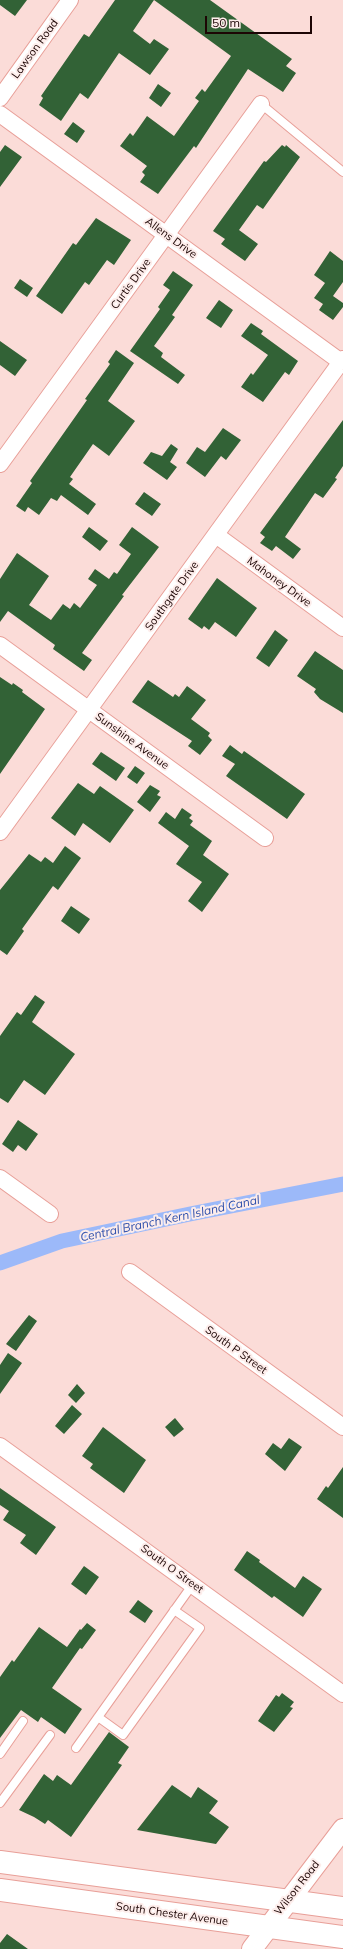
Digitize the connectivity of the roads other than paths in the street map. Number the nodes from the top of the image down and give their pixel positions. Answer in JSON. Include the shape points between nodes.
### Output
{"nodes":[{"id":1,"x":70,"y":0,"type":"edge"},
{"id":2,"x":0,"y":98,"type":"edge"},
{"id":3,"x":261,"y":104,"type":"joint"},
{"id":4,"x":0,"y":114,"type":"edge"},
{"id":5,"x":343,"y":172,"type":"edge"},
{"id":6,"x":166,"y":235,"type":"junction"},
{"id":7,"x":342,"y":361,"type":"edge"},
{"id":8,"x":0,"y":464,"type":"edge"},
{"id":9,"x":216,"y":535,"type":"junction"},
{"id":10,"x":343,"y":628,"type":"edge"},
{"id":11,"x":0,"y":645,"type":"edge"},
{"id":12,"x":89,"y":709,"type":"junction"},
{"id":13,"x":0,"y":832,"type":"edge"},
{"id":14,"x":265,"y":838,"type":"dead end"},
{"id":15,"x":0,"y":1178,"type":"edge"},
{"id":16,"x":50,"y":1214,"type":"dead end"},
{"id":17,"x":130,"y":1272,"type":"dead end"},
{"id":18,"x":343,"y":1427,"type":"edge"},
{"id":19,"x":0,"y":1446,"type":"edge"},
{"id":20,"x":193,"y":1584,"type":"junction"},
{"id":21,"x":174,"y":1610,"type":"junction"},
{"id":22,"x":343,"y":1694,"type":"edge"},
{"id":23,"x":98,"y":1717,"type":"junction"},
{"id":24,"x":23,"y":1721,"type":"dead end"},
{"id":25,"x":50,"y":1736,"type":"dead end"},
{"id":26,"x":76,"y":1748,"type":"dead end"},
{"id":27,"x":0,"y":1754,"type":"edge"},
{"id":28,"x":0,"y":1803,"type":"edge"},
{"id":29,"x":343,"y":1829,"type":"edge"},
{"id":30,"x":0,"y":1862,"type":"edge"},
{"id":31,"x":0,"y":1890,"type":"edge"},
{"id":32,"x":287,"y":1901,"type":"junction"},
{"id":33,"x":343,"y":1908,"type":"edge"},
{"id":34,"x":267,"y":1927,"type":"junction"},
{"id":35,"x":343,"y":1937,"type":"edge"},
{"id":36,"x":252,"y":1949,"type":"edge"}],
"edges":[{"from":1,"to":2,"type":"street","name":"Lawson Road"},
{"from":3,"to":5,"type":"lane"},
{"from":3,"to":6,"type":"street","name":"Curtis Drive"},
{"from":4,"to":6,"type":"street","name":"Allens Drive"},
{"from":6,"to":7,"type":"street","name":"Allens Drive"},
{"from":6,"to":8,"type":"street","name":"Curtis Drive"},
{"from":7,"to":9,"type":"street","name":"Southgate Drive"},
{"from":9,"to":10,"type":"street","name":"Mahoney Drive"},
{"from":9,"to":12,"type":"street","name":"Southgate Drive"},
{"from":11,"to":12,"type":"street","name":"Sunshine Avenue"},
{"from":12,"to":13,"type":"street","name":"Southgate Drive"},
{"from":12,"to":14,"type":"street","name":"Sunshine Avenue"},
{"from":15,"to":16,"type":"street"},
{"from":17,"to":18,"type":"street","name":"South P Street"},
{"from":19,"to":20,"type":"street","name":"South O Street"},
{"from":20,"to":21,"type":"lane"},
{"from":20,"to":22,"type":"street","name":"South O Street"},
{"from":21,"to":23,"type":"lane"},
{"from":21,"to":23,"type":"lane","via":[[200,1628],[123,1735]]},
{"from":23,"to":26,"type":"lane"},
{"from":24,"to":27,"type":"lane"},
{"from":25,"to":28,"type":"lane"},
{"from":29,"to":32,"type":"street","name":"Wilson Road"},
{"from":30,"to":32,"type":"main road"},
{"from":31,"to":34,"type":"main road","name":"South Chester Avenue"},
{"from":32,"to":33,"type":"main road"},
{"from":32,"to":34,"type":"street","name":"Wilson Road"},
{"from":34,"to":35,"type":"main road","name":"South Chester Avenue"},
{"from":34,"to":36,"type":"street","name":"Wilson Road"}]}
